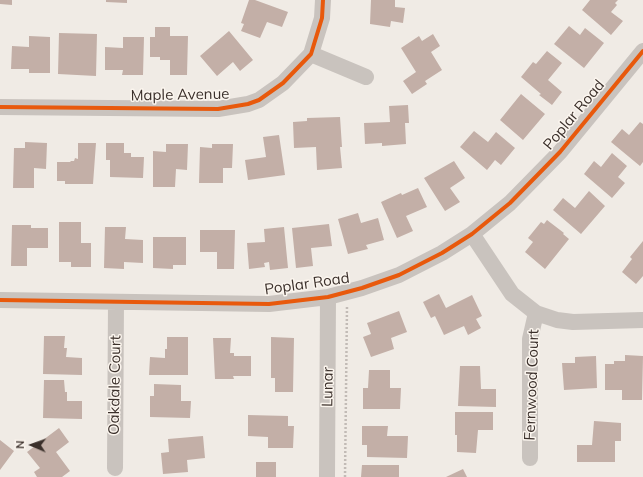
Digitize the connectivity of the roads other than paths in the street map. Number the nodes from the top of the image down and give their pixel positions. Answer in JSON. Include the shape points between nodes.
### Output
{"nodes":[{"id":1,"x":323,"y":0,"type":"edge"},
{"id":2,"x":643,"y":51,"type":"edge"},
{"id":3,"x":311,"y":54,"type":"junction"},
{"id":4,"x":366,"y":77,"type":"dead end"},
{"id":5,"x":0,"y":107,"type":"edge"},
{"id":6,"x":472,"y":234,"type":"junction"},
{"id":7,"x":328,"y":297,"type":"junction"},
{"id":8,"x":0,"y":300,"type":"edge"},
{"id":9,"x":116,"y":302,"type":"junction"},
{"id":10,"x":536,"y":313,"type":"junction"},
{"id":11,"x":643,"y":320,"type":"edge"},
{"id":12,"x":530,"y":458,"type":"dead end"},
{"id":13,"x":114,"y":468,"type":"dead end"},
{"id":14,"x":327,"y":477,"type":"edge"}],
"edges":[{"from":1,"to":3,"type":"street","name":"Maple Avenue","via":[[322,18]]},
{"from":2,"to":6,"type":"street","name":"Poplar Road","via":[[560,152],[510,203]]},
{"from":3,"to":4,"type":"street"},
{"from":3,"to":5,"type":"street","name":"Maple Avenue","via":[[271,93],[259,100],[237,106],[218,109]]},
{"from":6,"to":7,"type":"street","name":"Poplar Road","via":[[399,275]]},
{"from":6,"to":10,"type":"street","via":[[512,294]]},
{"from":7,"to":9,"type":"street","name":"Poplar Road","via":[[269,304]]},
{"from":7,"to":14,"type":"street","name":"Lunar"},
{"from":8,"to":9,"type":"street","name":"Poplar Road"},
{"from":9,"to":13,"type":"street","name":"Oakdale Court"},
{"from":10,"to":11,"type":"street","via":[[573,322]]},
{"from":10,"to":12,"type":"street","name":"Fernwood Court","via":[[530,339]]}]}
